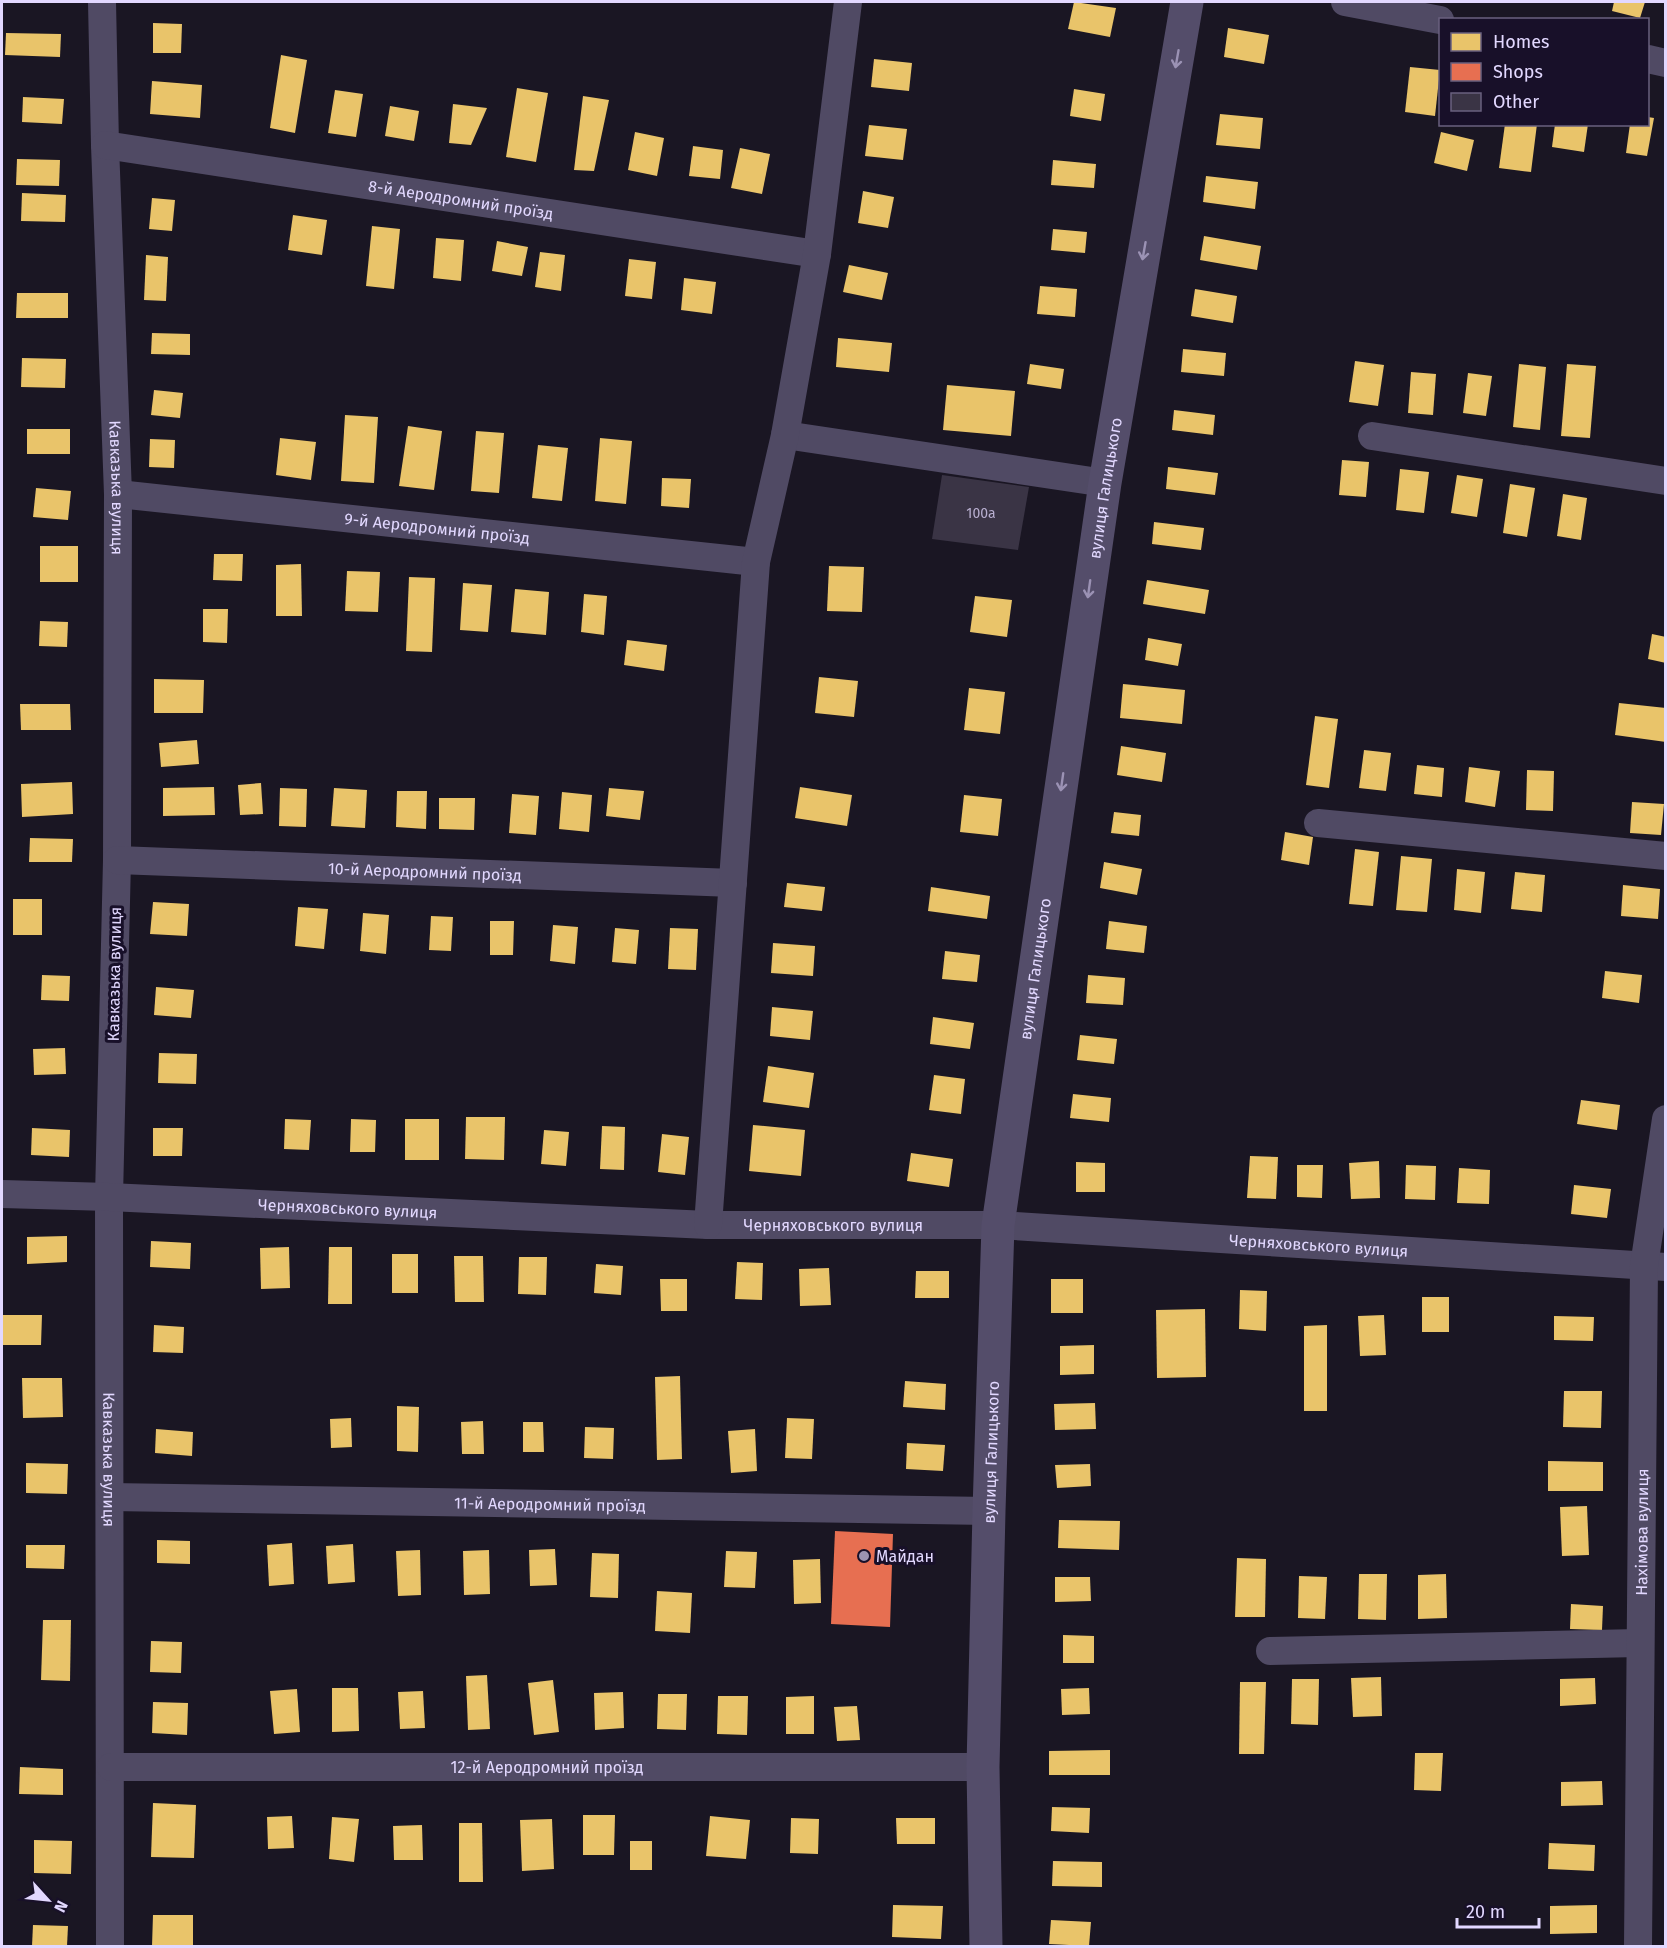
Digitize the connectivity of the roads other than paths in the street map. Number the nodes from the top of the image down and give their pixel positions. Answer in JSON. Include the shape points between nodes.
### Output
{"nodes":[{"id":1,"x":102,"y":2,"type":"edge"},
{"id":2,"x":848,"y":2,"type":"edge"},
{"id":3,"x":1187,"y":2,"type":"edge"},
{"id":4,"x":1345,"y":2,"type":"edge"},
{"id":5,"x":1439,"y":20,"type":"edge"},
{"id":6,"x":1649,"y":59,"type":"edge"},
{"id":7,"x":1665,"y":63,"type":"edge"},
{"id":8,"x":105,"y":145,"type":"junction"},
{"id":9,"x":817,"y":254,"type":"junction"},
{"id":10,"x":785,"y":435,"type":"junction"},
{"id":11,"x":1372,"y":436,"type":"dead end"},
{"id":12,"x":1665,"y":481,"type":"edge"},
{"id":13,"x":1105,"y":483,"type":"junction"},
{"id":14,"x":118,"y":494,"type":"junction"},
{"id":15,"x":756,"y":562,"type":"junction"},
{"id":16,"x":1318,"y":823,"type":"dead end"},
{"id":17,"x":1665,"y":856,"type":"edge"},
{"id":18,"x":117,"y":860,"type":"junction"},
{"id":19,"x":733,"y":883,"type":"junction"},
{"id":20,"x":1665,"y":1119,"type":"edge"},
{"id":21,"x":2,"y":1194,"type":"edge"},
{"id":22,"x":109,"y":1197,"type":"junction"},
{"id":23,"x":708,"y":1225,"type":"junction"},
{"id":24,"x":998,"y":1225,"type":"junction"},
{"id":25,"x":1655,"y":1266,"type":"edge"},
{"id":26,"x":110,"y":1497,"type":"junction"},
{"id":27,"x":989,"y":1511,"type":"junction"},
{"id":28,"x":1639,"y":1643,"type":"junction"},
{"id":29,"x":1270,"y":1651,"type":"dead end"},
{"id":30,"x":111,"y":1767,"type":"junction"},
{"id":31,"x":983,"y":1767,"type":"junction"},
{"id":32,"x":110,"y":1947,"type":"edge"},
{"id":33,"x":986,"y":1947,"type":"edge"},
{"id":34,"x":1638,"y":1947,"type":"edge"}],
"edges":[{"from":1,"to":8,"type":"street","name":"Кавказька вулиця"},
{"from":2,"to":9,"type":"street"},
{"from":3,"to":13,"type":"street","name":"вулиця Галицького","one_way":true},
{"from":4,"to":5,"type":"street"},
{"from":6,"to":7,"type":"street"},
{"from":8,"to":9,"type":"street","name":"8-й Аеродромний проїзд"},
{"from":8,"to":14,"type":"street","name":"Кавказька вулиця"},
{"from":9,"to":10,"type":"street"},
{"from":10,"to":13,"type":"street"},
{"from":10,"to":15,"type":"street"},
{"from":11,"to":12,"type":"street"},
{"from":13,"to":24,"type":"street","name":"вулиця Галицького","one_way":true},
{"from":14,"to":15,"type":"street","name":"9-й Аеродромний проїзд"},
{"from":14,"to":18,"type":"street","name":"Кавказька вулиця"},
{"from":15,"to":19,"type":"street"},
{"from":16,"to":17,"type":"street"},
{"from":18,"to":19,"type":"street","name":"10-й Аеродромний проїзд"},
{"from":18,"to":22,"type":"street","name":"Кавказька вулиця"},
{"from":19,"to":23,"type":"street"},
{"from":20,"to":25,"type":"street","name":"Нахімова вулиця"},
{"from":21,"to":22,"type":"street","name":"Черняховського вулиця"},
{"from":22,"to":23,"type":"street","name":"Черняховського вулиця"},
{"from":22,"to":26,"type":"street","name":"Кавказька вулиця"},
{"from":23,"to":24,"type":"street","name":"Черняховського вулиця"},
{"from":24,"to":25,"type":"street","name":"Черняховського вулиця"},
{"from":24,"to":27,"type":"street","name":"вулиця Галицького"},
{"from":25,"to":28,"type":"street","name":"Нахімова вулиця"},
{"from":26,"to":27,"type":"street","name":"11-й Аеродромний проїзд"},
{"from":26,"to":30,"type":"street","name":"Кавказька вулиця"},
{"from":27,"to":31,"type":"street","name":"вулиця Галицького"},
{"from":28,"to":29,"type":"street"},
{"from":28,"to":34,"type":"street","name":"Нахімова вулиця"},
{"from":30,"to":31,"type":"street","name":"12-й Аеродромний проїзд"},
{"from":30,"to":32,"type":"street","name":"Кавказька вулиця"},
{"from":31,"to":33,"type":"street","name":"вулиця Галицького"}]}
